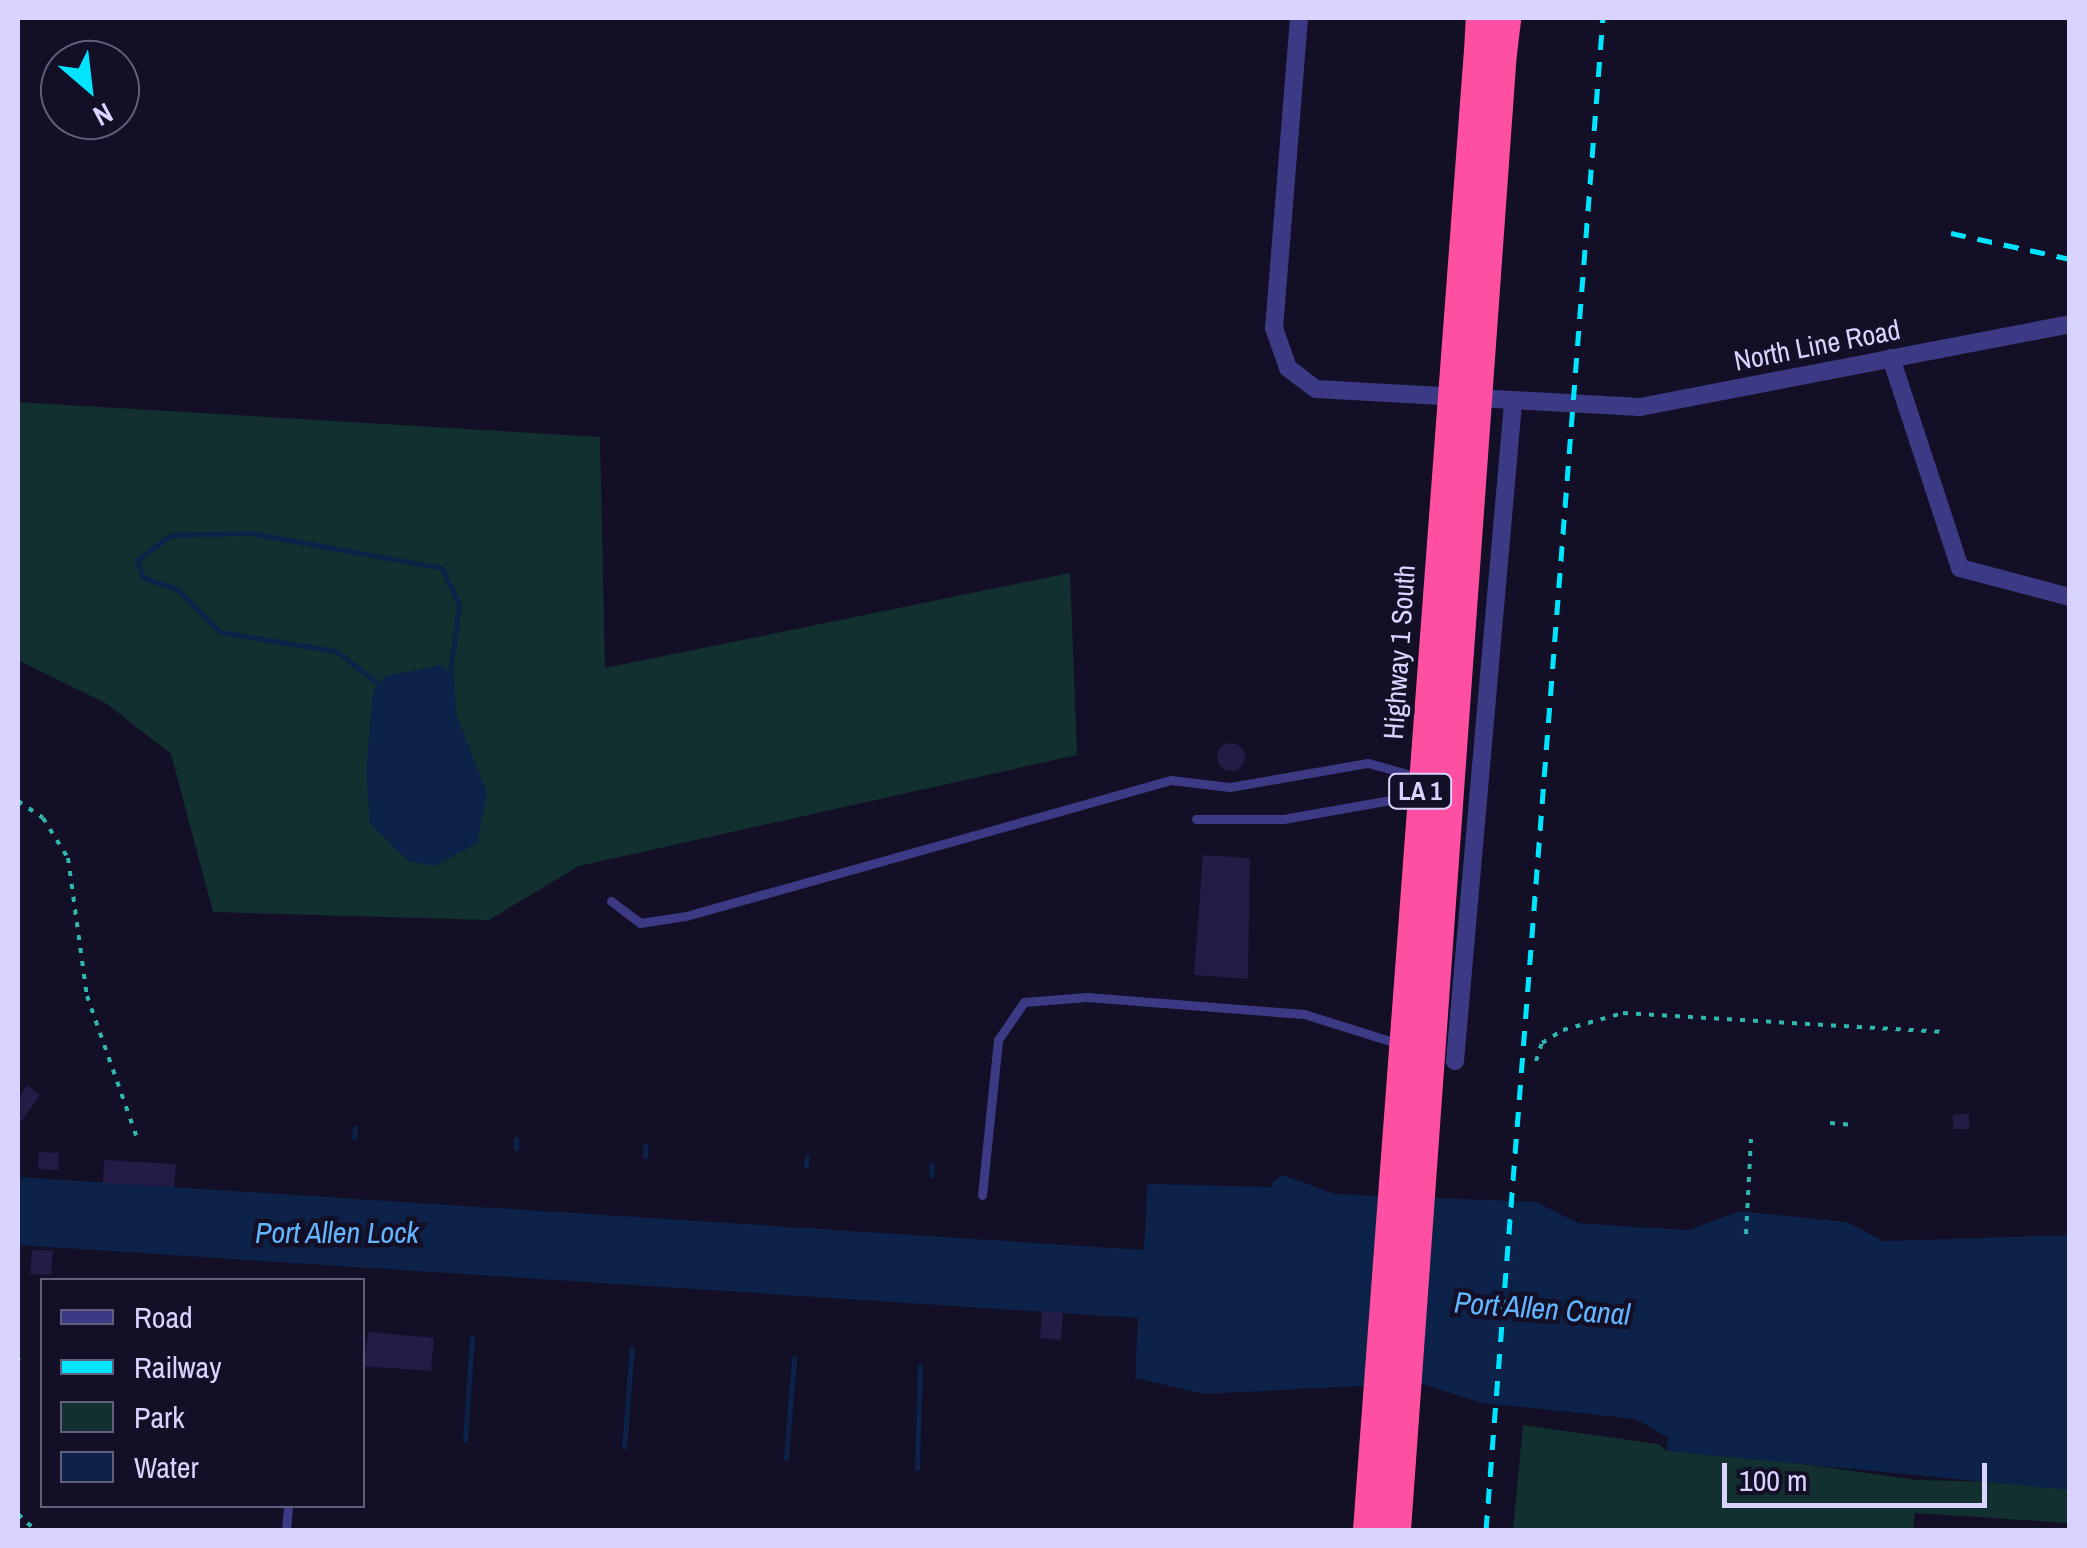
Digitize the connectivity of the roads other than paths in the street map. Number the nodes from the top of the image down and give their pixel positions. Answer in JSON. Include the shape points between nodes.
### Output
{"nodes":[{"id":1,"x":1299,"y":18,"type":"edge"},
{"id":2,"x":1481,"y":18,"type":"edge"},
{"id":3,"x":1506,"y":18,"type":"edge"},
{"id":4,"x":1490,"y":52,"type":"junction"},
{"id":5,"x":2070,"y":324,"type":"edge"},
{"id":6,"x":1891,"y":358,"type":"junction"},
{"id":7,"x":1513,"y":404,"type":"junction"},
{"id":8,"x":2070,"y":597,"type":"edge"},
{"id":9,"x":1446,"y":788,"type":"junction"},
{"id":10,"x":1478,"y":793,"type":"junction"},
{"id":11,"x":1196,"y":819,"type":"dead end"},
{"id":12,"x":611,"y":901,"type":"dead end"},
{"id":13,"x":1455,"y":1061,"type":"joint"},
{"id":14,"x":982,"y":1195,"type":"dead end"},
{"id":15,"x":1368,"y":1530,"type":"edge"},
{"id":16,"x":1396,"y":1530,"type":"edge"}],
"edges":[{"from":1,"to":7,"type":"street","name":"North Line Road","via":[[1274,328],[1282,358],[1316,389]]},
{"from":2,"to":4,"type":"highway","name":"Highway 1 South","number":"LA 1"},
{"from":3,"to":4,"type":"highway"},
{"from":4,"to":15,"type":"highway","name":"Highway 1 South","number":"LA 1","bridge":true},
{"from":4,"to":16,"type":"highway","bridge":true},
{"from":5,"to":6,"type":"street","name":"North Line Road"},
{"from":6,"to":7,"type":"street","name":"North Line Road","via":[[1640,407]]},
{"from":6,"to":8,"type":"street","via":[[1960,568]]},
{"from":7,"to":10,"type":"street"},
{"from":9,"to":10,"type":"lane"},
{"from":9,"to":11,"type":"lane","via":[[1362,810]]},
{"from":9,"to":12,"type":"lane","via":[[1368,763],[1230,787],[1171,780],[686,916],[640,924]]},
{"from":10,"to":13,"type":"street"},
{"from":13,"to":14,"type":"lane","via":[[1304,1014],[1087,997],[1024,1002],[998,1040]]}]}
